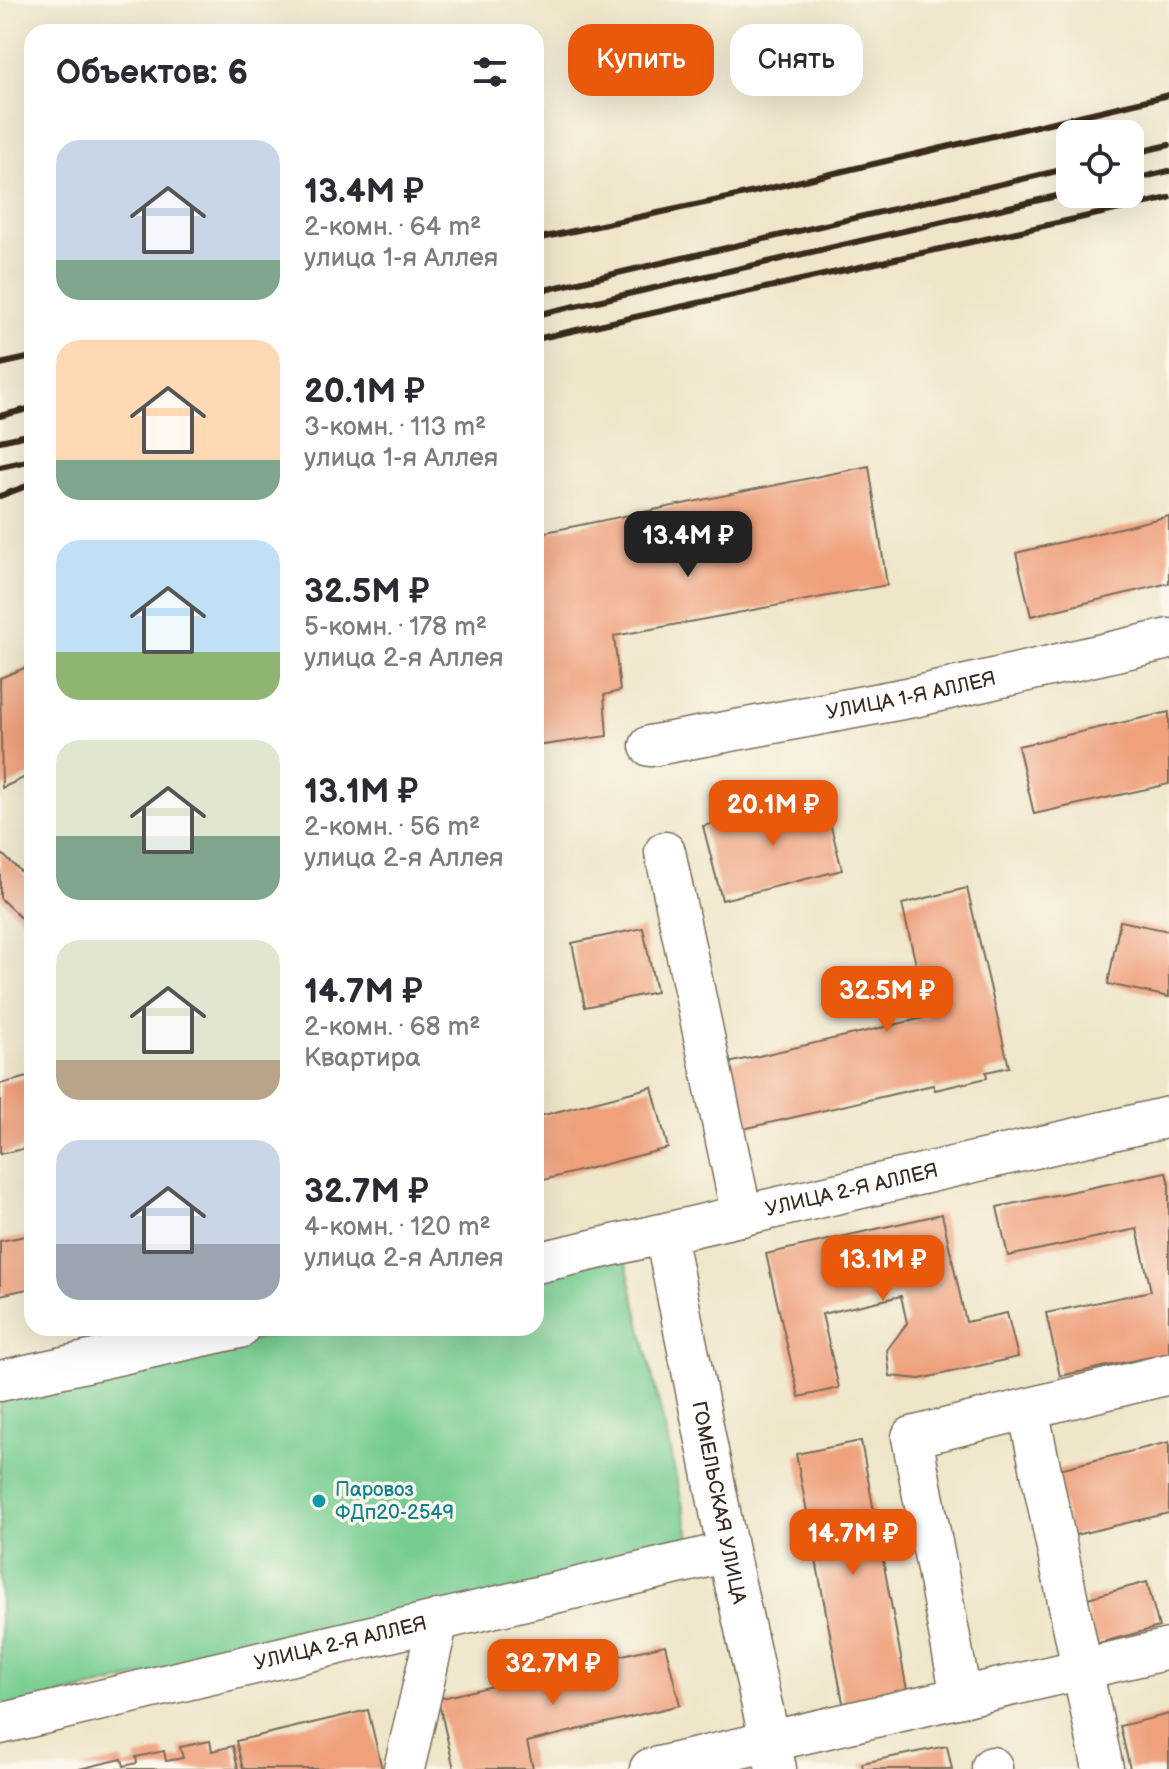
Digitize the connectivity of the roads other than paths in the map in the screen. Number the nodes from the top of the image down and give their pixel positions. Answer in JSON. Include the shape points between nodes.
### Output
{"nodes":[{"id":1,"x":1169,"y":639,"type":"edge"},
{"id":2,"x":650,"y":746,"type":"dead end"},
{"id":3,"x":665,"y":852,"type":"dead end"},
{"id":4,"x":1169,"y":1117,"type":"edge"},
{"id":5,"x":742,"y":1216,"type":"junction"},
{"id":6,"x":665,"y":1234,"type":"junction"},
{"id":7,"x":544,"y":1261,"type":"edge"},
{"id":8,"x":203,"y":1336,"type":"edge"},
{"id":9,"x":1169,"y":1374,"type":"edge"},
{"id":10,"x":0,"y":1381,"type":"edge"},
{"id":11,"x":1028,"y":1409,"type":"junction"},
{"id":12,"x":728,"y":1552,"type":"junction"},
{"id":13,"x":438,"y":1620,"type":"junction"},
{"id":14,"x":1169,"y":1649,"type":"edge"},
{"id":15,"x":1082,"y":1669,"type":"junction"},
{"id":16,"x":961,"y":1696,"type":"junction"},
{"id":17,"x":0,"y":1724,"type":"edge"},
{"id":18,"x":773,"y":1755,"type":"edge"},
{"id":19,"x":404,"y":1769,"type":"edge"},
{"id":20,"x":650,"y":1769,"type":"edge"},
{"id":21,"x":1103,"y":1769,"type":"edge"}],
"edges":[{"from":1,"to":2,"type":"street","name":"УЛИЦА 1-Я АЛЛЕЯ","via":[[918,696]]},
{"from":3,"to":5,"type":"street"},
{"from":4,"to":5,"type":"street","name":"УЛИЦА 2-Я АЛЛЕЯ"},
{"from":5,"to":6,"type":"street","name":"УЛИЦА 2-Я АЛЛЕЯ"},
{"from":6,"to":7,"type":"street","name":"УЛИЦА 2-Я АЛЛЕЯ"},
{"from":6,"to":12,"type":"street","name":"ГОМЕЛЬСКАЯ УЛИЦА"},
{"from":8,"to":10,"type":"street"},
{"from":9,"to":11,"type":"street"},
{"from":11,"to":15,"type":"street"},
{"from":11,"to":16,"type":"street","via":[[912,1437]]},
{"from":12,"to":13,"type":"street","name":"УЛИЦА 2-Я АЛЛЕЯ"},
{"from":12,"to":18,"type":"street","name":"ГОМЕЛЬСКАЯ УЛИЦА"},
{"from":13,"to":17,"type":"street","name":"УЛИЦА 2-Я АЛЛЕЯ"},
{"from":13,"to":19,"type":"street"},
{"from":14,"to":15,"type":"street"},
{"from":15,"to":16,"type":"street"},
{"from":15,"to":21,"type":"street"},
{"from":16,"to":18,"type":"street"},
{"from":18,"to":20,"type":"street"}]}
